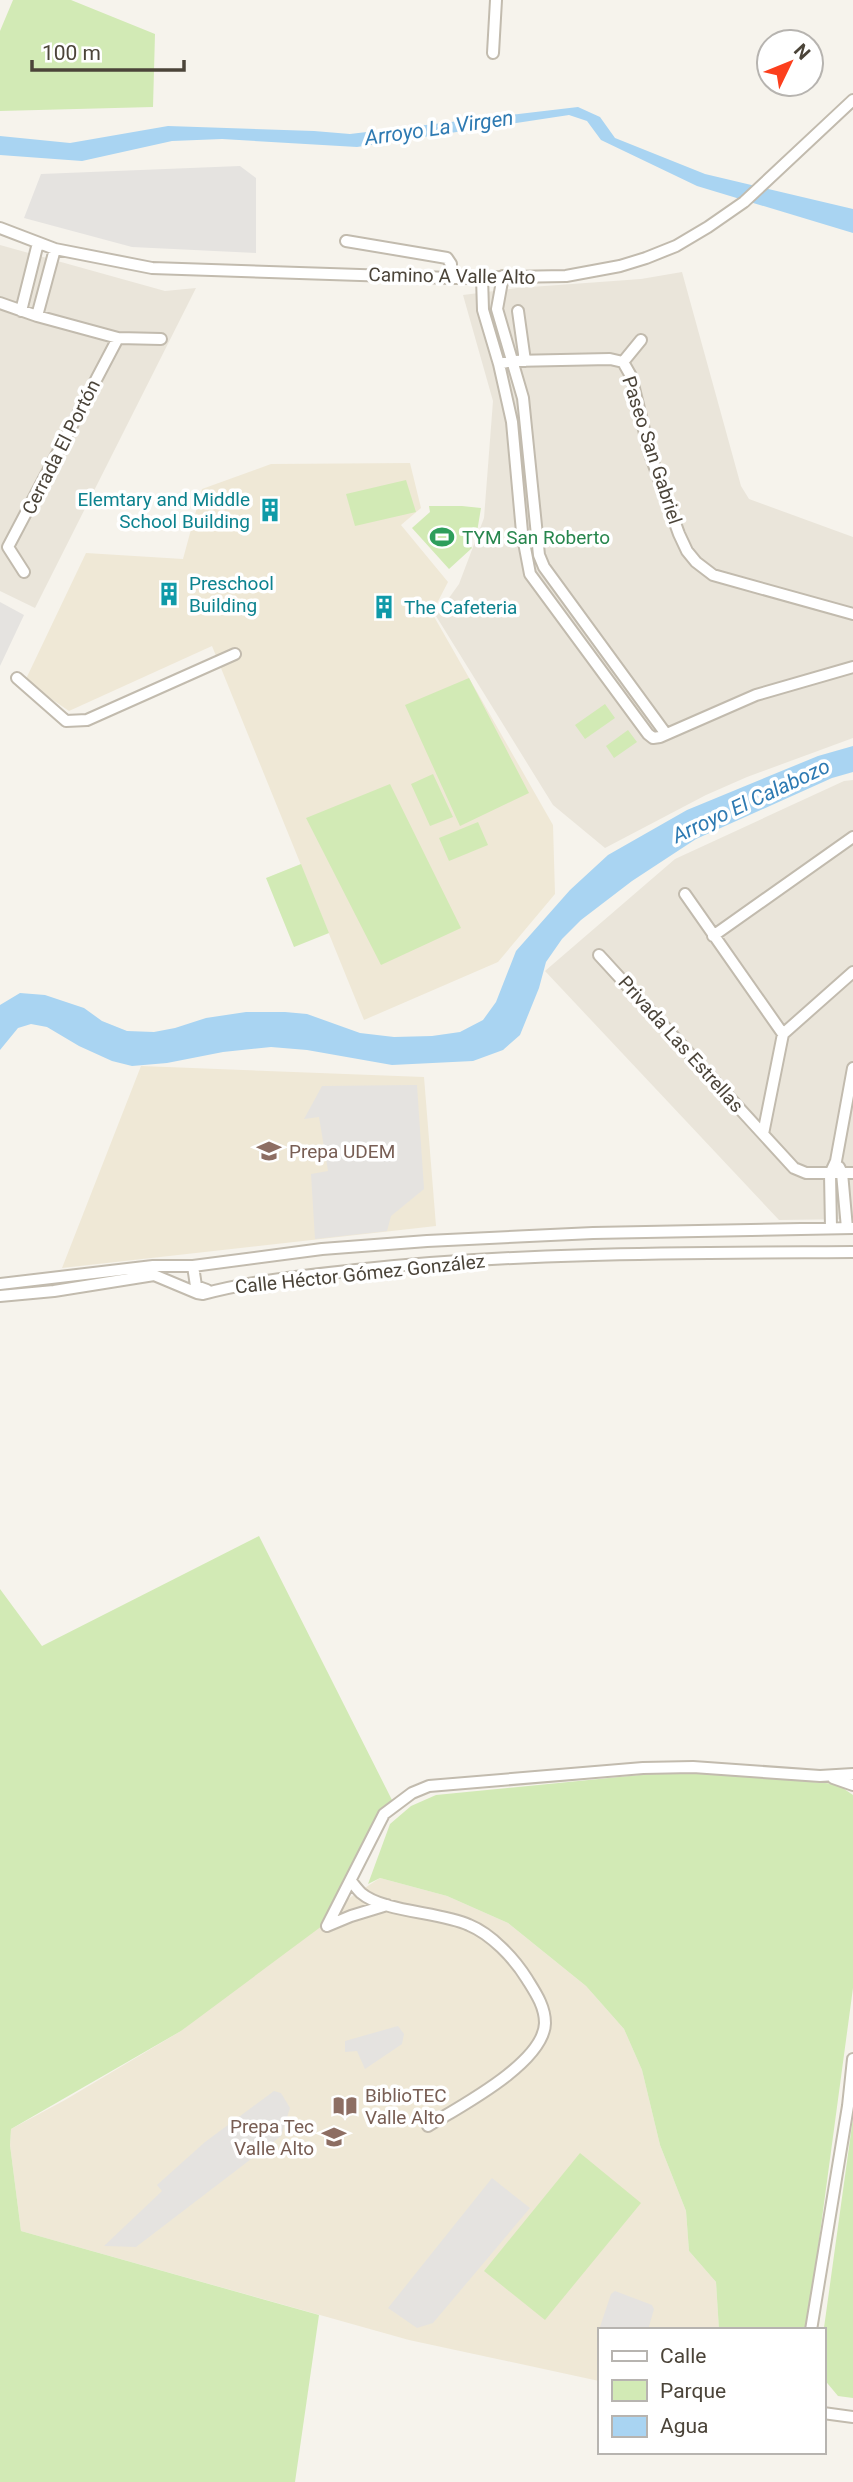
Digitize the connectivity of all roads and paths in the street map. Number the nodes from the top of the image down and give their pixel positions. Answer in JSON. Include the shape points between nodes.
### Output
{"nodes":[{"id":1,"x":496,"y":0,"type":"edge"},
{"id":2,"x":493,"y":53,"type":"dead end"},
{"id":3,"x":853,"y":100,"type":"edge"},
{"id":4,"x":0,"y":228,"type":"edge"},
{"id":5,"x":346,"y":241,"type":"dead end"},
{"id":6,"x":38,"y":243,"type":"junction"},
{"id":7,"x":55,"y":249,"type":"junction"},
{"id":8,"x":503,"y":276,"type":"junction"},
{"id":9,"x":482,"y":277,"type":"junction"},
{"id":10,"x":451,"y":278,"type":"junction"},
{"id":11,"x":0,"y":303,"type":"edge"},
{"id":12,"x":497,"y":309,"type":"junction"},
{"id":13,"x":483,"y":310,"type":"junction"},
{"id":14,"x":20,"y":311,"type":"junction"},
{"id":15,"x":518,"y":311,"type":"dead end"},
{"id":16,"x":37,"y":316,"type":"junction"},
{"id":17,"x":118,"y":338,"type":"junction"},
{"id":18,"x":161,"y":339,"type":"dead end"},
{"id":19,"x":641,"y":340,"type":"dead end"},
{"id":20,"x":512,"y":361,"type":"junction"},
{"id":21,"x":525,"y":361,"type":"junction"},
{"id":22,"x":623,"y":362,"type":"junction"},
{"id":23,"x":499,"y":364,"type":"junction"},
{"id":24,"x":515,"y":461,"type":"junction"},
{"id":25,"x":529,"y":461,"type":"junction"},
{"id":26,"x":4,"y":546,"type":"edge"},
{"id":27,"x":544,"y":568,"type":"junction"},
{"id":28,"x":24,"y":572,"type":"dead end"},
{"id":29,"x":530,"y":574,"type":"junction"},
{"id":30,"x":853,"y":614,"type":"edge"},
{"id":31,"x":600,"y":643,"type":"junction"},
{"id":32,"x":589,"y":652,"type":"junction"},
{"id":33,"x":235,"y":654,"type":"dead end"},
{"id":34,"x":853,"y":667,"type":"edge"},
{"id":35,"x":17,"y":678,"type":"dead end"},
{"id":36,"x":666,"y":734,"type":"junction"},
{"id":37,"x":853,"y":837,"type":"edge"},
{"id":38,"x":685,"y":894,"type":"dead end"},
{"id":39,"x":713,"y":936,"type":"junction"},
{"id":40,"x":599,"y":955,"type":"dead end"},
{"id":41,"x":853,"y":972,"type":"edge"},
{"id":42,"x":783,"y":1034,"type":"junction"},
{"id":43,"x":853,"y":1068,"type":"edge"},
{"id":44,"x":763,"y":1134,"type":"junction"},
{"id":45,"x":842,"y":1173,"type":"edge"},
{"id":46,"x":844,"y":1196,"type":"junction"},
{"id":47,"x":831,"y":1197,"type":"junction"},
{"id":48,"x":831,"y":1228,"type":"junction"},
{"id":49,"x":850,"y":1228,"type":"edge"},
{"id":50,"x":682,"y":1233,"type":"junction"},
{"id":51,"x":853,"y":1252,"type":"edge"},
{"id":52,"x":684,"y":1253,"type":"junction"},
{"id":53,"x":193,"y":1266,"type":"junction"},
{"id":54,"x":153,"y":1270,"type":"junction"},
{"id":55,"x":0,"y":1284,"type":"edge"},
{"id":56,"x":214,"y":1291,"type":"junction"},
{"id":57,"x":0,"y":1296,"type":"edge"},
{"id":58,"x":853,"y":1774,"type":"edge"},
{"id":59,"x":820,"y":1776,"type":"junction"},
{"id":60,"x":853,"y":1785,"type":"edge"},
{"id":61,"x":351,"y":1881,"type":"junction"},
{"id":62,"x":388,"y":1905,"type":"junction"},
{"id":63,"x":853,"y":2059,"type":"edge"},
{"id":64,"x":428,"y":2126,"type":"dead end"},
{"id":65,"x":811,"y":2328,"type":"edge"},
{"id":66,"x":825,"y":2411,"type":"edge"},
{"id":67,"x":853,"y":2417,"type":"edge"}],
"edges":[{"from":1,"to":2,"type":"street"},
{"from":3,"to":8,"type":"street","name":"Camino A Valle Alto","via":[[744,202],[676,246],[620,266],[566,275]]},
{"from":4,"to":6,"type":"street","name":"Camino A Valle Alto"},
{"from":5,"to":10,"type":"street","via":[[447,258]]},
{"from":6,"to":7,"type":"street","name":"Camino A Valle Alto"},
{"from":6,"to":14,"type":"street"},
{"from":7,"to":10,"type":"street","name":"Camino A Valle Alto","via":[[152,268]]},
{"from":7,"to":16,"type":"street"},
{"from":8,"to":9,"type":"street","name":"Camino A Valle Alto"},
{"from":8,"to":12,"type":"street"},
{"from":9,"to":10,"type":"street","name":"Camino A Valle Alto"},
{"from":9,"to":13,"type":"street"},
{"from":11,"to":14,"type":"street"},
{"from":12,"to":13,"type":"street"},
{"from":12,"to":20,"type":"street"},
{"from":13,"to":23,"type":"street"},
{"from":14,"to":16,"type":"street"},
{"from":15,"to":21,"type":"street"},
{"from":16,"to":17,"type":"street"},
{"from":17,"to":18,"type":"street"},
{"from":17,"to":26,"type":"street","name":"Cerrada El Portón"},
{"from":19,"to":22,"type":"street"},
{"from":20,"to":21,"type":"street","name":"Paseo San Gabriel"},
{"from":20,"to":23,"type":"street","name":"Paseo San Gabriel"},
{"from":20,"to":25,"type":"street","via":[[523,398]]},
{"from":21,"to":22,"type":"street","name":"Paseo San Gabriel"},
{"from":22,"to":30,"type":"street","name":"Paseo San Gabriel","via":[[675,523],[696,562],[713,575]]},
{"from":23,"to":24,"type":"street"},
{"from":24,"to":25,"type":"street"},
{"from":24,"to":29,"type":"street"},
{"from":25,"to":27,"type":"street","via":[[535,535]]},
{"from":26,"to":28,"type":"street"},
{"from":27,"to":29,"type":"street"},
{"from":27,"to":31,"type":"street"},
{"from":29,"to":32,"type":"street"},
{"from":31,"to":32,"type":"street"},
{"from":31,"to":36,"type":"street"},
{"from":32,"to":36,"type":"street","via":[[648,734],[655,738]]},
{"from":33,"to":35,"type":"street","via":[[75,722],[66,721]]},
{"from":34,"to":36,"type":"street","via":[[755,695]]},
{"from":37,"to":39,"type":"street"},
{"from":38,"to":39,"type":"street"},
{"from":39,"to":42,"type":"street"},
{"from":40,"to":44,"type":"street","name":"Privada Las Estrellas"},
{"from":41,"to":42,"type":"street"},
{"from":42,"to":44,"type":"street"},
{"from":43,"to":45,"type":"street","via":[[836,1161]]},
{"from":44,"to":45,"type":"street","name":"Privada Las Estrellas","via":[[800,1172]]},
{"from":45,"to":46,"type":"street"},
{"from":45,"to":47,"type":"street"},
{"from":46,"to":47,"type":"street"},
{"from":46,"to":49,"type":"street"},
{"from":47,"to":48,"type":"street"},
{"from":48,"to":49,"type":"street","name":"Calle Héctor Gómez González"},
{"from":48,"to":50,"type":"street","name":"Calle Héctor Gómez González"},
{"from":50,"to":52,"type":"street"},
{"from":50,"to":53,"type":"street","name":"Calle Héctor Gómez González","via":[[427,1241]]},
{"from":51,"to":52,"type":"street","name":"Calle Héctor Gómez González"},
{"from":52,"to":56,"type":"street","name":"Calle Héctor Gómez González","via":[[438,1261]]},
{"from":53,"to":54,"type":"street","name":"Calle Héctor Gómez González"},
{"from":53,"to":56,"type":"street","via":[[196,1286]]},
{"from":54,"to":55,"type":"street","name":"Calle Héctor Gómez González"},
{"from":54,"to":56,"type":"street","name":"Calle Héctor Gómez González","via":[[197,1293]]},
{"from":54,"to":57,"type":"street","name":"Calle Héctor Gómez González","via":[[54,1291]]},
{"from":58,"to":59,"type":"street"},
{"from":59,"to":60,"type":"street"},
{"from":59,"to":61,"type":"street","via":[[681,1767],[429,1786],[384,1814]]},
{"from":61,"to":62,"type":"street","via":[[362,1894]]},
{"from":61,"to":62,"type":"street","via":[[327,1926]]},
{"from":62,"to":64,"type":"street","via":[[471,1926],[492,1940],[523,1973],[542,2006],[541,2039],[522,2062]]},
{"from":63,"to":65,"type":"street"},
{"from":66,"to":67,"type":"street"}]}
